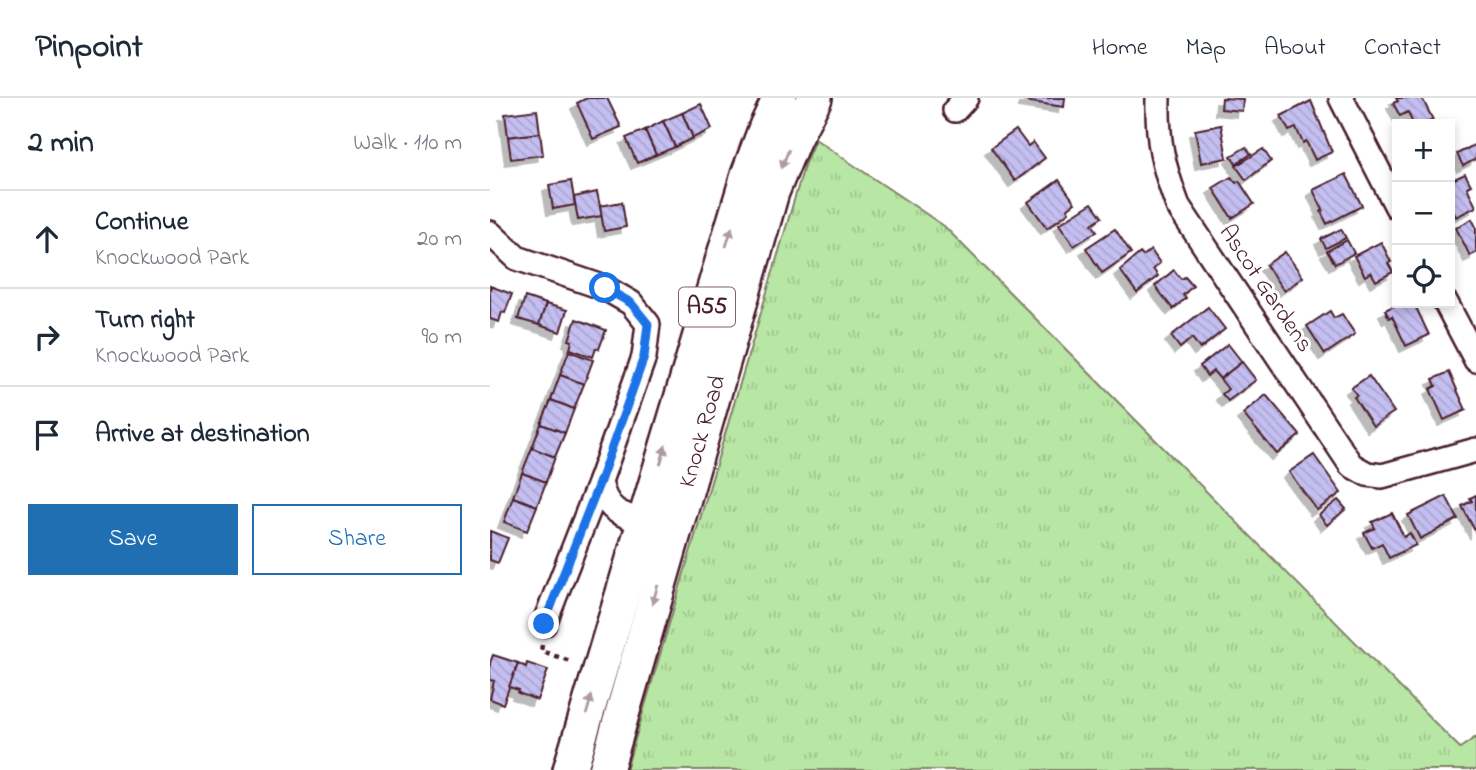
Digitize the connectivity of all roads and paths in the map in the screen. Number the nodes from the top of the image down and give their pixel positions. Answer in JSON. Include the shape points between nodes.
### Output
{"nodes":[{"id":1,"x":780,"y":98,"type":"edge"},
{"id":2,"x":815,"y":98,"type":"edge"},
{"id":3,"x":1158,"y":98,"type":"edge"},
{"id":4,"x":1341,"y":98,"type":"edge"},
{"id":5,"x":1392,"y":197,"type":"edge"},
{"id":6,"x":490,"y":233,"type":"edge"},
{"id":7,"x":1449,"y":308,"type":"edge"},
{"id":8,"x":1476,"y":360,"type":"edge"},
{"id":9,"x":1476,"y":450,"type":"edge"},
{"id":10,"x":600,"y":481,"type":"junction"},
{"id":11,"x":659,"y":525,"type":"junction"},
{"id":12,"x":544,"y":624,"type":"joint"},
{"id":13,"x":570,"y":673,"type":"dead end"},
{"id":14,"x":570,"y":770,"type":"edge"},
{"id":15,"x":606,"y":770,"type":"edge"}],
"edges":[{"from":11,"to":1,"type":"highway","name":"Knock Road","number":"A55","one_way":true,"via":[[748,175]]},
{"from":2,"to":11,"type":"highway","name":"Knock Road","number":"A55","one_way":true,"via":[[772,192]]},
{"from":3,"to":9,"type":"street","name":"Ascot Gardens","via":[[1157,131],[1164,170],[1178,206],[1351,465],[1382,476]]},
{"from":4,"to":5,"type":"street"},
{"from":6,"to":10,"type":"street","via":[[517,258],[605,288],[631,303],[648,324],[644,357]]},
{"from":7,"to":8,"type":"street"},
{"from":10,"to":11,"type":"street","via":[[612,510]]},
{"from":10,"to":12,"type":"street"},
{"from":14,"to":11,"type":"highway","name":"Knock Road","number":"A55","one_way":true},
{"from":11,"to":15,"type":"highway","name":"Knock Road","number":"A55","one_way":true},
{"from":12,"to":13,"type":"path","via":[[541,650],[574,661]]}]}
